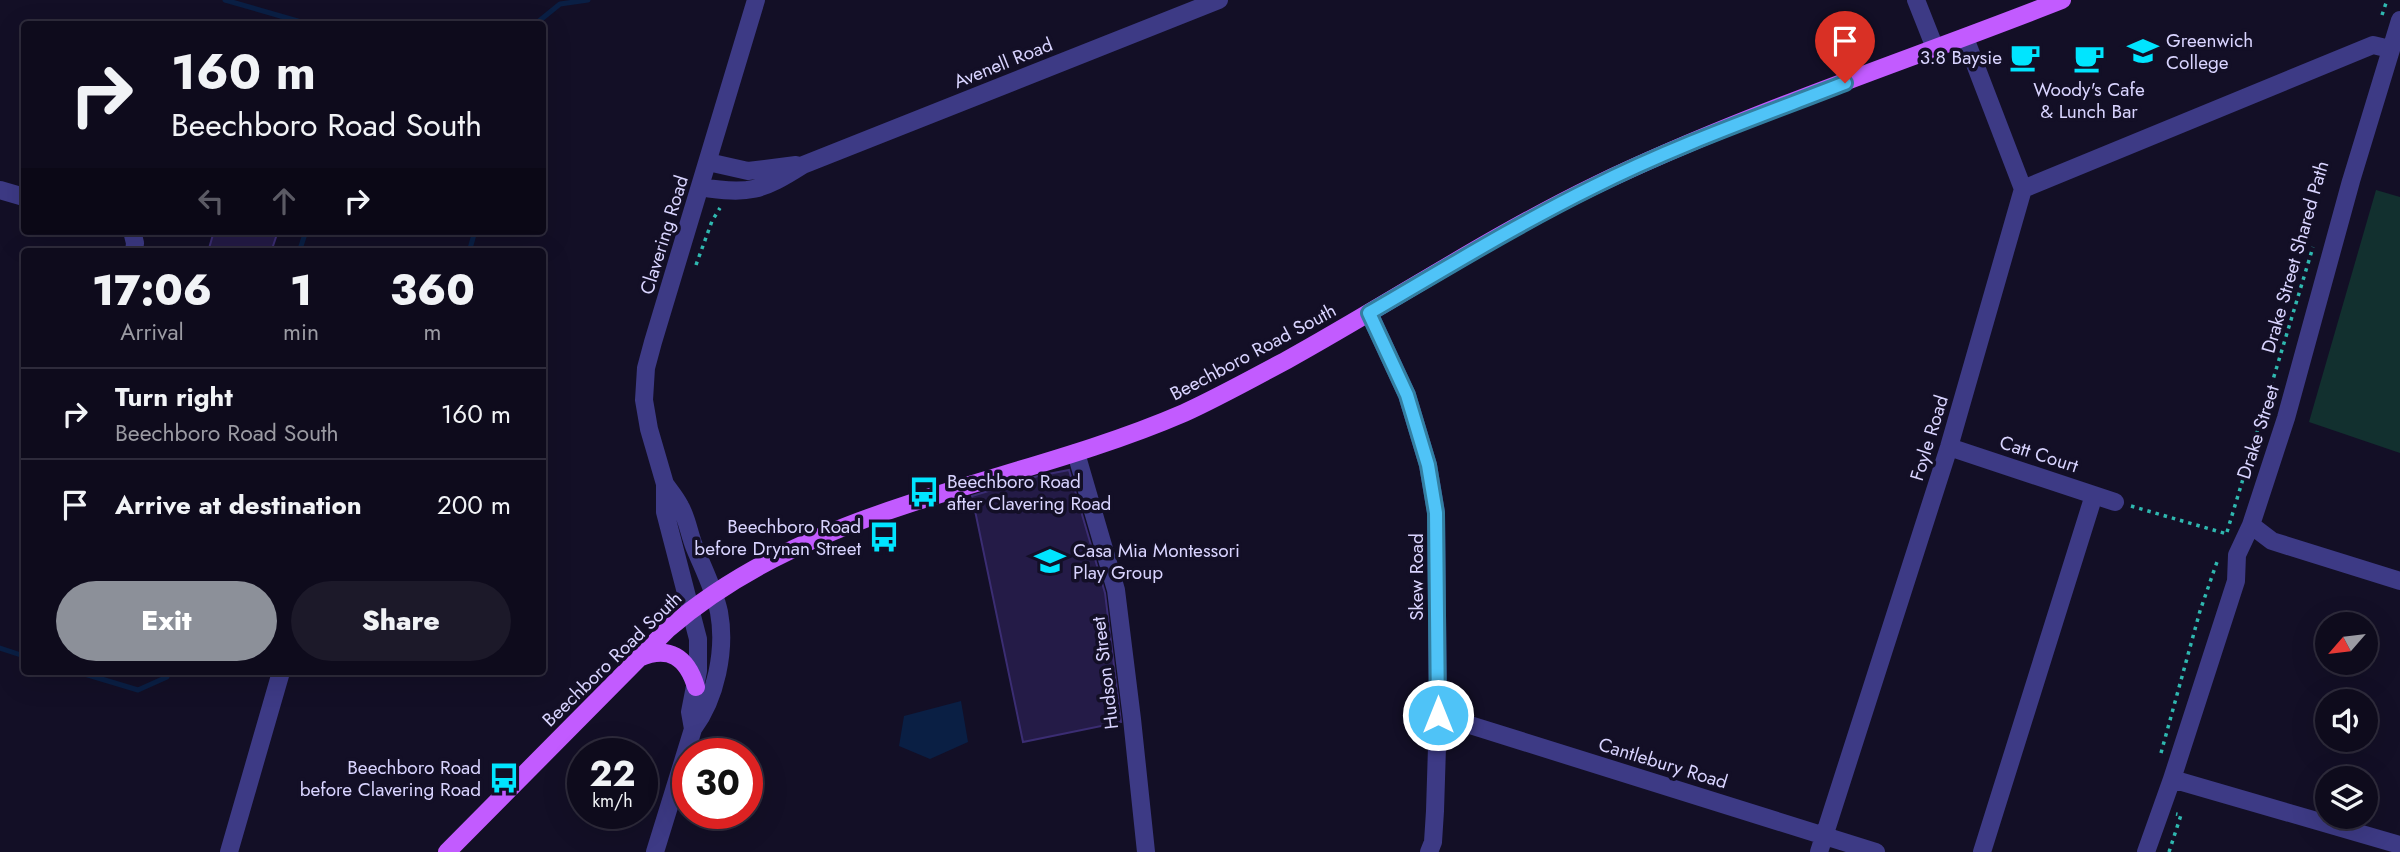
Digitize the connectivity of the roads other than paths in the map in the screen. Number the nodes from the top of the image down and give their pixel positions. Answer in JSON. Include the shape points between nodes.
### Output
{"nodes":[{"id":1,"x":756,"y":0,"type":"edge"},
{"id":2,"x":1219,"y":0,"type":"edge"},
{"id":3,"x":1916,"y":0,"type":"edge"},
{"id":4,"x":2062,"y":0,"type":"edge"},
{"id":5,"x":2400,"y":20,"type":"edge"},
{"id":6,"x":1965,"y":38,"type":"junction"},
{"id":7,"x":2381,"y":47,"type":"junction"},
{"id":8,"x":1935,"y":48,"type":"junction"},
{"id":9,"x":708,"y":162,"type":"junction"},
{"id":10,"x":803,"y":164,"type":"junction"},
{"id":11,"x":700,"y":187,"type":"junction"},
{"id":12,"x":2023,"y":189,"type":"junction"},
{"id":13,"x":0,"y":190,"type":"edge"},
{"id":14,"x":21,"y":196,"type":"edge"},
{"id":15,"x":1369,"y":313,"type":"junction"},
{"id":16,"x":1949,"y":447,"type":"junction"},
{"id":17,"x":1076,"y":453,"type":"junction"},
{"id":18,"x":665,"y":484,"type":"junction"},
{"id":19,"x":2094,"y":495,"type":"junction"},
{"id":20,"x":2115,"y":502,"type":"road end"},
{"id":21,"x":2251,"y":525,"type":"junction"},
{"id":22,"x":2400,"y":581,"type":"edge"},
{"id":23,"x":713,"y":594,"type":"junction"},
{"id":24,"x":691,"y":609,"type":"junction"},
{"id":25,"x":639,"y":658,"type":"junction"},
{"id":26,"x":280,"y":675,"type":"edge"},
{"id":27,"x":696,"y":687,"type":"junction"},
{"id":28,"x":1438,"y":715,"type":"junction"},
{"id":29,"x":694,"y":729,"type":"junction"},
{"id":30,"x":2172,"y":779,"type":"junction"},
{"id":31,"x":1821,"y":844,"type":"edge"},
{"id":32,"x":2400,"y":845,"type":"edge"},
{"id":33,"x":229,"y":852,"type":"edge"},
{"id":34,"x":447,"y":852,"type":"edge"},
{"id":35,"x":655,"y":852,"type":"edge"},
{"id":36,"x":1146,"y":852,"type":"edge"},
{"id":37,"x":1429,"y":852,"type":"edge"},
{"id":38,"x":1876,"y":852,"type":"edge"},
{"id":39,"x":1982,"y":852,"type":"edge"},
{"id":40,"x":2146,"y":852,"type":"edge"}],
"edges":[{"from":1,"to":9,"type":"street","name":"Clavering Road"},
{"from":2,"to":10,"type":"street","name":"Avenell Road"},
{"from":3,"to":8,"type":"street"},
{"from":4,"to":6,"type":"main road","name":"Beechboro Road South"},
{"from":5,"to":7,"type":"street","name":"Drake Street"},
{"from":6,"to":8,"type":"main road","name":"Beechboro Road South"},
{"from":6,"to":12,"type":"street"},
{"from":7,"to":12,"type":"street"},
{"from":7,"to":21,"type":"street","name":"Drake Street","via":[[2286,418]]},
{"from":8,"to":15,"type":"main road","name":"Beechboro Road South","via":[[1607,180]]},
{"from":9,"to":10,"type":"street","name":"Avenell Road","via":[[748,171]]},
{"from":9,"to":11,"type":"street","name":"Clavering Road"},
{"from":10,"to":11,"type":"street","name":"Avenell Road","via":[[771,185],[750,191]]},
{"from":11,"to":18,"type":"street","name":"Clavering Road","via":[[644,384],[649,429]]},
{"from":12,"to":16,"type":"street","name":"Foyle Road"},
{"from":13,"to":14,"type":"street"},
{"from":15,"to":17,"type":"main road","name":"Beechboro Road South","via":[[1213,400]]},
{"from":15,"to":28,"type":"street","name":"Skew Road","via":[[1407,395],[1430,477],[1436,513]]},
{"from":16,"to":19,"type":"street","name":"Catt Court"},
{"from":16,"to":31,"type":"street","name":"Foyle Road"},
{"from":17,"to":23,"type":"main road","name":"Beechboro Road South","via":[[883,513],[798,546]]},
{"from":17,"to":36,"type":"street","name":"Hudson Street","via":[[1116,590]]},
{"from":18,"to":23,"type":"street","name":"Clavering Road","via":[[681,507]]},
{"from":18,"to":24,"type":"street","name":"Clavering Road","via":[[665,512]]},
{"from":19,"to":20,"type":"street","name":"Catt Court"},
{"from":19,"to":39,"type":"street"},
{"from":21,"to":22,"type":"street","via":[[2272,541]]},
{"from":21,"to":30,"type":"street","name":"Drake Street","via":[[2237,555],[2236,582]]},
{"from":23,"to":24,"type":"main road","name":"Beechboro Road South"},
{"from":23,"to":29,"type":"street","name":"Clavering Road","via":[[719,611],[720,660],[707,708]]},
{"from":24,"to":25,"type":"main road","name":"Beechboro Road South"},
{"from":24,"to":27,"type":"street","name":"Clavering Road","via":[[698,639]]},
{"from":25,"to":27,"type":"main road","via":[[650,653],[672,654],[691,673]]},
{"from":25,"to":34,"type":"main road","name":"Beechboro Road South"},
{"from":26,"to":33,"type":"street"},
{"from":27,"to":29,"type":"street","name":"Clavering Road","via":[[690,712]]},
{"from":28,"to":31,"type":"street","name":"Cantlebury Road"},
{"from":28,"to":37,"type":"street","name":"Skew Road"},
{"from":29,"to":35,"type":"street"},
{"from":30,"to":32,"type":"street"},
{"from":30,"to":40,"type":"street","name":"Drake Street"},
{"from":31,"to":38,"type":"street","name":"Cantlebury Road"}]}
